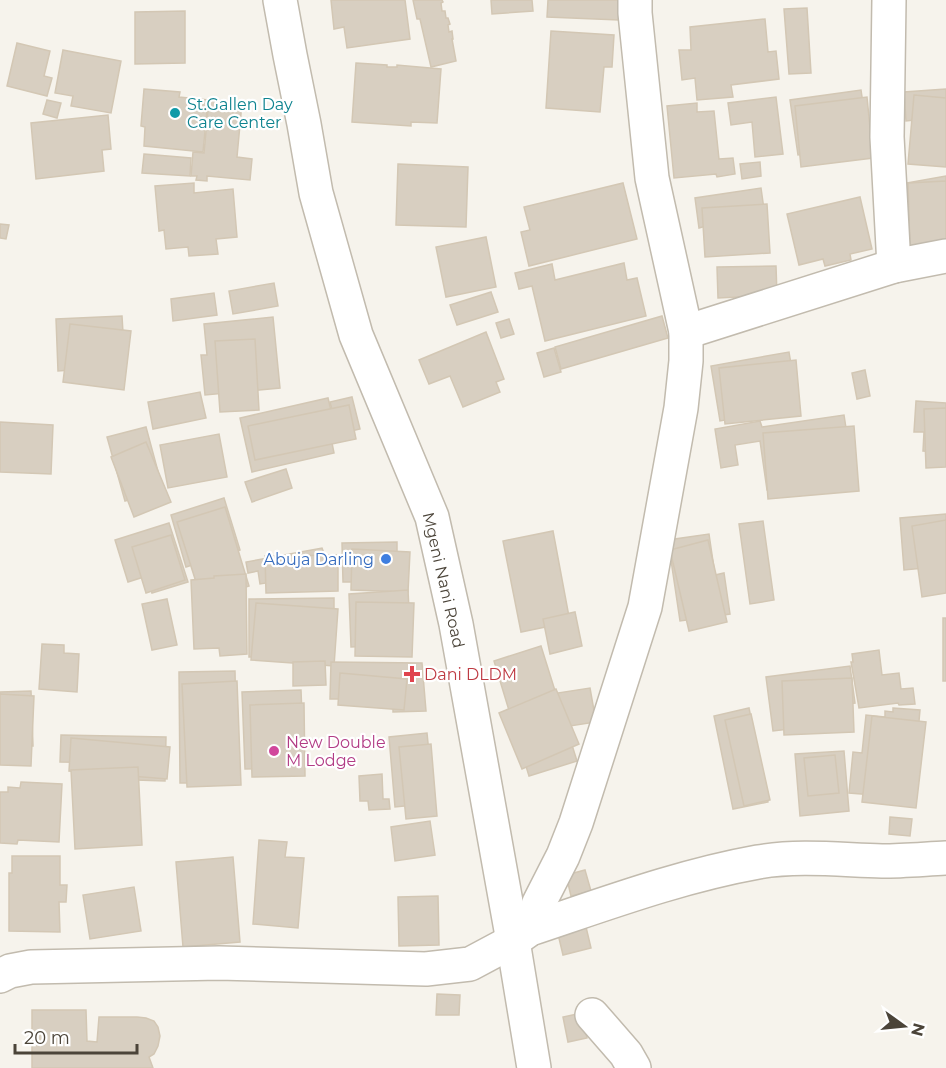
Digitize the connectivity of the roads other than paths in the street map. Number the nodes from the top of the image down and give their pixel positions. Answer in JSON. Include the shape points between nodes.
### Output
{"nodes":[{"id":1,"x":280,"y":0,"type":"edge"},
{"id":2,"x":635,"y":0,"type":"edge"},
{"id":3,"x":889,"y":0,"type":"edge"},
{"id":4,"x":946,"y":256,"type":"edge"},
{"id":5,"x":894,"y":266,"type":"junction"},
{"id":6,"x":686,"y":332,"type":"junction"},
{"id":7,"x":946,"y":858,"type":"edge"},
{"id":8,"x":521,"y":935,"type":"junction"},
{"id":9,"x":0,"y":976,"type":"edge"},
{"id":10,"x":592,"y":1015,"type":"dead end"},
{"id":11,"x":534,"y":1068,"type":"edge"},
{"id":12,"x":633,"y":1068,"type":"edge"}],
"edges":[{"from":1,"to":8,"type":"street","name":"Mgeni Nani Road","via":[[316,193],[356,335],[432,517]]},
{"from":2,"to":6,"type":"street","via":[[652,178]]},
{"from":3,"to":5,"type":"street","via":[[887,137]]},
{"from":4,"to":5,"type":"street"},
{"from":5,"to":6,"type":"street"},
{"from":6,"to":8,"type":"street","via":[[681,408],[645,607],[576,823]]},
{"from":7,"to":8,"type":"street","via":[[760,862],[676,880]]},
{"from":8,"to":9,"type":"street","via":[[470,964],[426,969],[219,963],[31,967]]},
{"from":8,"to":11,"type":"street","name":"Mgeni Nani Road"},
{"from":10,"to":12,"type":"street","via":[[626,1054]]}]}
